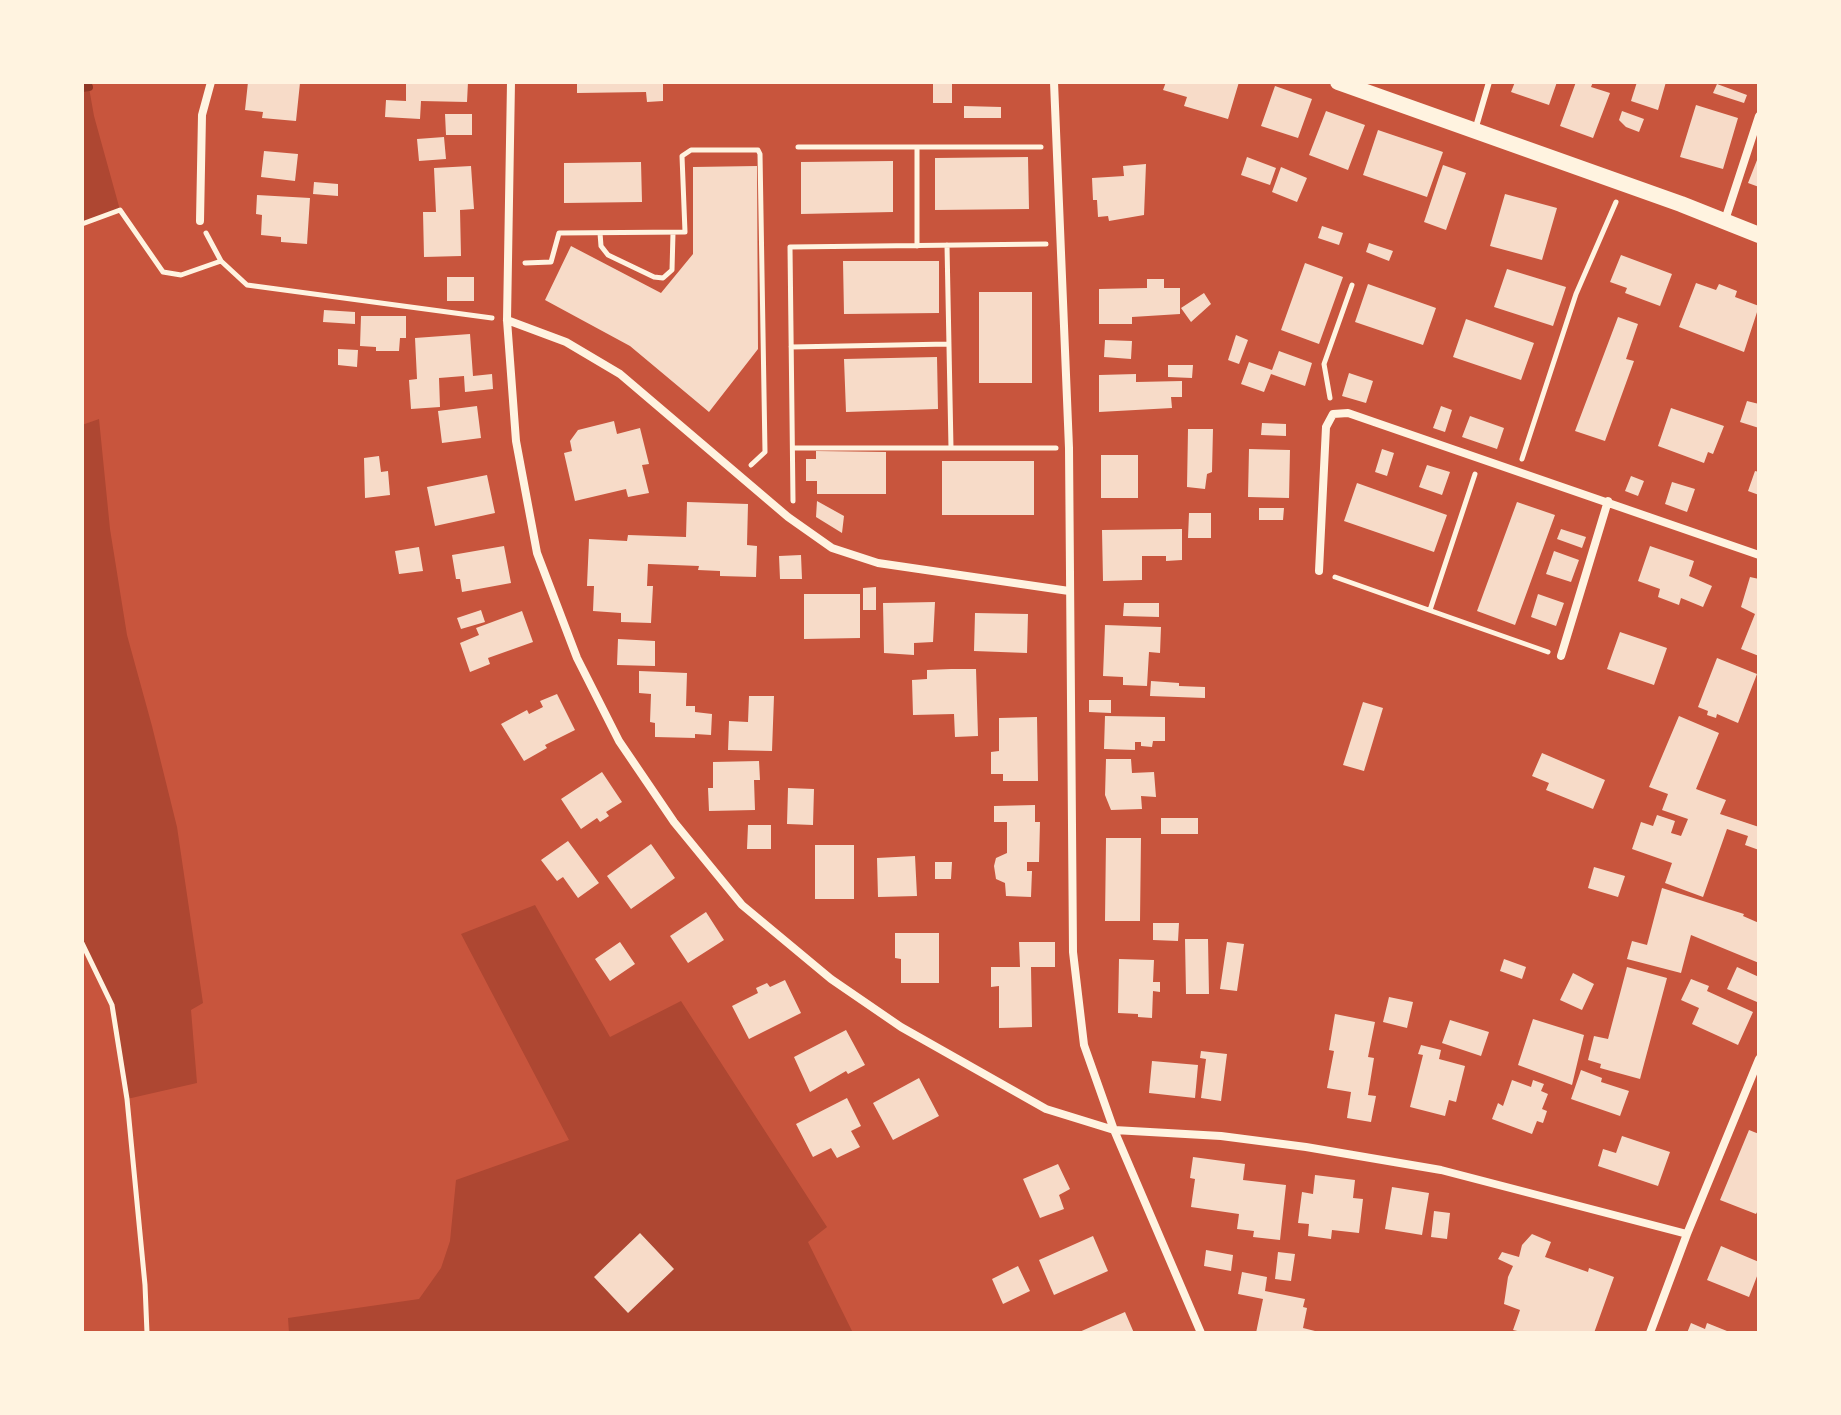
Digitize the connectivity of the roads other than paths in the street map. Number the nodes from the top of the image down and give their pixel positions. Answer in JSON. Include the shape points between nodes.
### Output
{"nodes":[{"id":1,"x":211,"y":82,"type":"edge"},
{"id":2,"x":511,"y":82,"type":"edge"},
{"id":3,"x":1054,"y":82,"type":"edge"},
{"id":4,"x":1338,"y":82,"type":"edge"},
{"id":5,"x":1489,"y":82,"type":"edge"},
{"id":6,"x":1759,"y":116,"type":"edge"},
{"id":7,"x":1475,"y":130,"type":"junction"},
{"id":8,"x":1725,"y":220,"type":"junction"},
{"id":9,"x":200,"y":221,"type":"road end"},
{"id":10,"x":1759,"y":235,"type":"edge"},
{"id":11,"x":507,"y":320,"type":"junction"},
{"id":12,"x":1608,"y":501,"type":"junction"},
{"id":13,"x":1759,"y":555,"type":"edge"},
{"id":14,"x":1319,"y":571,"type":"road end"},
{"id":15,"x":1069,"y":591,"type":"junction"},
{"id":16,"x":1561,"y":656,"type":"road end"},
{"id":17,"x":1759,"y":1059,"type":"edge"},
{"id":18,"x":1114,"y":1130,"type":"junction"},
{"id":19,"x":1687,"y":1234,"type":"junction"},
{"id":20,"x":1201,"y":1333,"type":"edge"},
{"id":21,"x":1650,"y":1333,"type":"edge"}],
"edges":[{"from":1,"to":9,"type":"street","via":[[202,115]]},
{"from":2,"to":11,"type":"street"},
{"from":3,"to":15,"type":"street","via":[[1069,448]]},
{"from":4,"to":7,"type":"main road"},
{"from":5,"to":7,"type":"lane"},
{"from":6,"to":8,"type":"street"},
{"from":7,"to":8,"type":"main road"},
{"from":8,"to":10,"type":"main road"},
{"from":11,"to":15,"type":"street","via":[[566,342],[620,374],[832,548],[878,563]]},
{"from":11,"to":18,"type":"street","via":[[516,441],[537,553],[577,658],[619,741],[674,822],[742,905],[831,979],[901,1027],[1046,1109]]},
{"from":12,"to":13,"type":"street"},
{"from":12,"to":14,"type":"street","via":[[1348,413],[1333,414],[1326,427]]},
{"from":12,"to":16,"type":"street"},
{"from":15,"to":18,"type":"street","via":[[1073,952],[1084,1045]]},
{"from":17,"to":19,"type":"street"},
{"from":18,"to":19,"type":"street","via":[[1221,1136],[1441,1170]]},
{"from":18,"to":20,"type":"street"},
{"from":19,"to":21,"type":"street"}]}
